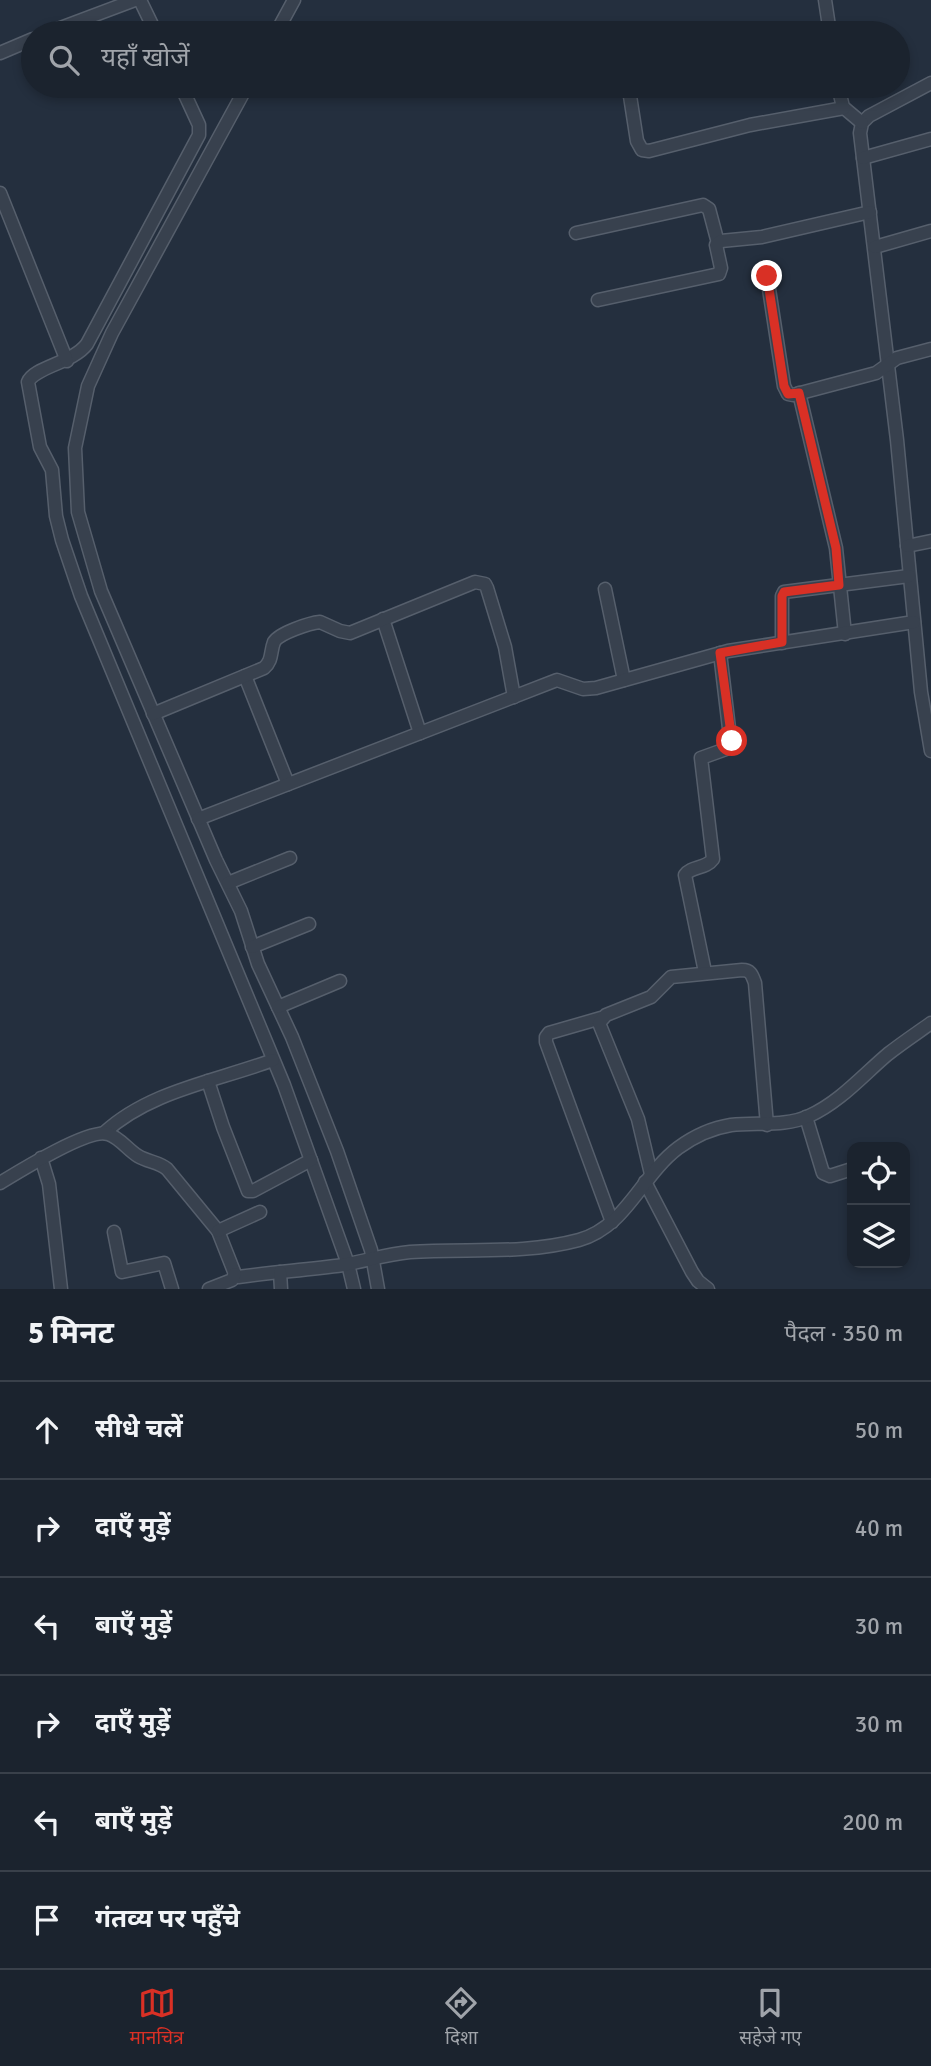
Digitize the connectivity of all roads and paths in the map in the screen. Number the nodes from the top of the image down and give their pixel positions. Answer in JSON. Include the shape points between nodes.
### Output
{"nodes":[{"id":1,"x":137,"y":0,"type":"edge"},
{"id":2,"x":294,"y":0,"type":"edge"},
{"id":3,"x":825,"y":0,"type":"edge"},
{"id":4,"x":80,"y":21,"type":"edge"},
{"id":5,"x":149,"y":21,"type":"edge"},
{"id":6,"x":283,"y":21,"type":"edge"},
{"id":7,"x":829,"y":21,"type":"edge"},
{"id":8,"x":21,"y":44,"type":"edge"},
{"id":9,"x":0,"y":53,"type":"edge"},
{"id":10,"x":931,"y":83,"type":"edge"},
{"id":11,"x":910,"y":94,"type":"edge"},
{"id":12,"x":187,"y":98,"type":"edge"},
{"id":13,"x":240,"y":98,"type":"edge"},
{"id":14,"x":630,"y":98,"type":"edge"},
{"id":15,"x":840,"y":98,"type":"edge"},
{"id":16,"x":903,"y":98,"type":"edge"},
{"id":17,"x":844,"y":108,"type":"junction"},
{"id":18,"x":862,"y":123,"type":"junction"},
{"id":19,"x":931,"y":139,"type":"edge"},
{"id":20,"x":863,"y":158,"type":"junction"},
{"id":21,"x":0,"y":193,"type":"edge"},
{"id":22,"x":870,"y":212,"type":"junction"},
{"id":23,"x":931,"y":230,"type":"edge"},
{"id":24,"x":576,"y":233,"type":"dead end"},
{"id":25,"x":718,"y":243,"type":"junction"},
{"id":26,"x":875,"y":247,"type":"junction"},
{"id":27,"x":767,"y":276,"type":"dead end"},
{"id":28,"x":598,"y":300,"type":"dead end"},
{"id":29,"x":931,"y":349,"type":"edge"},
{"id":30,"x":66,"y":361,"type":"junction"},
{"id":31,"x":888,"y":365,"type":"junction"},
{"id":32,"x":799,"y":393,"type":"junction"},
{"id":33,"x":931,"y":541,"type":"edge"},
{"id":34,"x":907,"y":546,"type":"junction"},
{"id":35,"x":909,"y":576,"type":"junction"},
{"id":36,"x":839,"y":585,"type":"junction"},
{"id":37,"x":605,"y":589,"type":"dead end"},
{"id":38,"x":383,"y":619,"type":"junction"},
{"id":39,"x":914,"y":622,"type":"junction"},
{"id":40,"x":845,"y":634,"type":"junction"},
{"id":41,"x":782,"y":642,"type":"junction"},
{"id":42,"x":720,"y":653,"type":"junction"},
{"id":43,"x":245,"y":676,"type":"junction"},
{"id":44,"x":624,"y":680,"type":"junction"},
{"id":45,"x":926,"y":691,"type":"edge"},
{"id":46,"x":514,"y":697,"type":"junction"},
{"id":47,"x":153,"y":714,"type":"junction"},
{"id":48,"x":420,"y":733,"type":"junction"},
{"id":49,"x":931,"y":751,"type":"edge"},
{"id":50,"x":288,"y":784,"type":"junction"},
{"id":51,"x":198,"y":819,"type":"junction"},
{"id":52,"x":290,"y":858,"type":"dead end"},
{"id":53,"x":228,"y":883,"type":"junction"},
{"id":54,"x":309,"y":924,"type":"dead end"},
{"id":55,"x":252,"y":947,"type":"junction"},
{"id":56,"x":705,"y":972,"type":"junction"},
{"id":57,"x":340,"y":981,"type":"dead end"},
{"id":58,"x":278,"y":1007,"type":"junction"},
{"id":59,"x":601,"y":1018,"type":"junction"},
{"id":60,"x":931,"y":1023,"type":"edge"},
{"id":61,"x":273,"y":1060,"type":"junction"},
{"id":62,"x":208,"y":1081,"type":"junction"},
{"id":63,"x":806,"y":1117,"type":"junction"},
{"id":64,"x":767,"y":1125,"type":"junction"},
{"id":65,"x":104,"y":1133,"type":"junction"},
{"id":66,"x":41,"y":1158,"type":"junction"},
{"id":67,"x":311,"y":1160,"type":"junction"},
{"id":68,"x":847,"y":1171,"type":"edge"},
{"id":69,"x":648,"y":1178,"type":"junction"},
{"id":70,"x":0,"y":1182,"type":"edge"},
{"id":71,"x":260,"y":1212,"type":"dead end"},
{"id":72,"x":612,"y":1222,"type":"junction"},
{"id":73,"x":218,"y":1231,"type":"junction"},
{"id":74,"x":114,"y":1232,"type":"dead end"},
{"id":75,"x":360,"y":1261,"type":"junction"},
{"id":76,"x":280,"y":1272,"type":"junction"},
{"id":77,"x":235,"y":1275,"type":"junction"},
{"id":78,"x":61,"y":1289,"type":"edge"},
{"id":79,"x":172,"y":1289,"type":"edge"},
{"id":80,"x":209,"y":1289,"type":"edge"},
{"id":81,"x":240,"y":1289,"type":"edge"},
{"id":82,"x":281,"y":1289,"type":"edge"},
{"id":83,"x":354,"y":1289,"type":"edge"},
{"id":84,"x":378,"y":1289,"type":"edge"},
{"id":85,"x":708,"y":1289,"type":"edge"}],
"edges":[{"from":1,"to":4,"type":"street"},
{"from":1,"to":5,"type":"street"},
{"from":2,"to":6,"type":"street"},
{"from":3,"to":7,"type":"street"},
{"from":8,"to":9,"type":"street"},
{"from":10,"to":11,"type":"street"},
{"from":12,"to":30,"type":"street","via":[[199,135],[87,344]]},
{"from":13,"to":47,"type":"street","via":[[112,333],[88,386],[77,432],[75,473],[83,533],[101,591]]},
{"from":14,"to":17,"type":"street","via":[[637,141],[642,150],[649,151],[750,125]]},
{"from":15,"to":17,"type":"street"},
{"from":16,"to":18,"type":"street"},
{"from":17,"to":18,"type":"street"},
{"from":18,"to":20,"type":"street"},
{"from":19,"to":20,"type":"street"},
{"from":20,"to":22,"type":"street"},
{"from":21,"to":30,"type":"street"},
{"from":22,"to":25,"type":"street"},
{"from":22,"to":26,"type":"street"},
{"from":23,"to":26,"type":"street"},
{"from":24,"to":25,"type":"street","via":[[703,205],[709,209]]},
{"from":25,"to":28,"type":"street","via":[[719,274]]},
{"from":26,"to":31,"type":"street"},
{"from":27,"to":32,"type":"street","via":[[784,386],[788,394]]},
{"from":29,"to":31,"type":"street"},
{"from":30,"to":61,"type":"street","via":[[34,374],[28,382],[37,434],[52,470],[62,540],[80,596]]},
{"from":31,"to":32,"type":"street","via":[[876,373]]},
{"from":31,"to":34,"type":"street"},
{"from":32,"to":36,"type":"street","via":[[836,548]]},
{"from":33,"to":34,"type":"street"},
{"from":34,"to":35,"type":"street"},
{"from":35,"to":36,"type":"street"},
{"from":35,"to":39,"type":"street"},
{"from":36,"to":40,"type":"street"},
{"from":36,"to":41,"type":"street","via":[[784,592]]},
{"from":37,"to":44,"type":"street"},
{"from":38,"to":43,"type":"street","via":[[350,633],[320,622],[285,634],[274,643],[268,664]]},
{"from":38,"to":46,"type":"street","via":[[475,582],[485,584]]},
{"from":38,"to":48,"type":"street"},
{"from":39,"to":40,"type":"street"},
{"from":39,"to":45,"type":"street"},
{"from":40,"to":41,"type":"street"},
{"from":41,"to":42,"type":"street"},
{"from":42,"to":44,"type":"street"},
{"from":42,"to":56,"type":"street","via":[[731,745],[701,758],[713,859],[685,876]]},
{"from":43,"to":47,"type":"street"},
{"from":43,"to":50,"type":"street"},
{"from":44,"to":46,"type":"street","via":[[583,689],[557,680]]},
{"from":45,"to":49,"type":"street"},
{"from":46,"to":48,"type":"street"},
{"from":47,"to":51,"type":"street"},
{"from":48,"to":50,"type":"street"},
{"from":50,"to":51,"type":"street"},
{"from":51,"to":53,"type":"street"},
{"from":52,"to":53,"type":"street"},
{"from":53,"to":55,"type":"street"},
{"from":54,"to":55,"type":"street"},
{"from":55,"to":58,"type":"street"},
{"from":56,"to":59,"type":"street","via":[[671,977],[651,997]]},
{"from":56,"to":64,"type":"street","via":[[747,970],[752,974]]},
{"from":57,"to":58,"type":"street"},
{"from":58,"to":75,"type":"street","via":[[337,1151]]},
{"from":59,"to":69,"type":"street","via":[[599,1023],[638,1119]]},
{"from":59,"to":72,"type":"street","via":[[549,1033],[546,1042]]},
{"from":60,"to":63,"type":"street","via":[[836,1100]]},
{"from":61,"to":62,"type":"street"},
{"from":61,"to":67,"type":"street"},
{"from":62,"to":65,"type":"street","via":[[127,1114]]},
{"from":62,"to":67,"type":"street","via":[[248,1191]]},
{"from":63,"to":64,"type":"street"},
{"from":63,"to":68,"type":"street","via":[[823,1173],[830,1176]]},
{"from":64,"to":69,"type":"street","via":[[712,1130],[679,1147]]},
{"from":65,"to":66,"type":"street"},
{"from":65,"to":73,"type":"street","via":[[141,1158],[163,1166]]},
{"from":66,"to":70,"type":"street"},
{"from":66,"to":78,"type":"street","via":[[49,1184]]},
{"from":67,"to":75,"type":"street"},
{"from":69,"to":72,"type":"street"},
{"from":69,"to":85,"type":"street","via":[[692,1272]]},
{"from":71,"to":73,"type":"street"},
{"from":72,"to":75,"type":"street","via":[[597,1233],[549,1246],[412,1252]]},
{"from":73,"to":77,"type":"street"},
{"from":74,"to":79,"type":"street","via":[[122,1272],[164,1262]]},
{"from":75,"to":76,"type":"street"},
{"from":75,"to":83,"type":"street"},
{"from":75,"to":84,"type":"street"},
{"from":76,"to":77,"type":"street"},
{"from":76,"to":82,"type":"street"},
{"from":77,"to":80,"type":"street"},
{"from":77,"to":81,"type":"street"}]}
